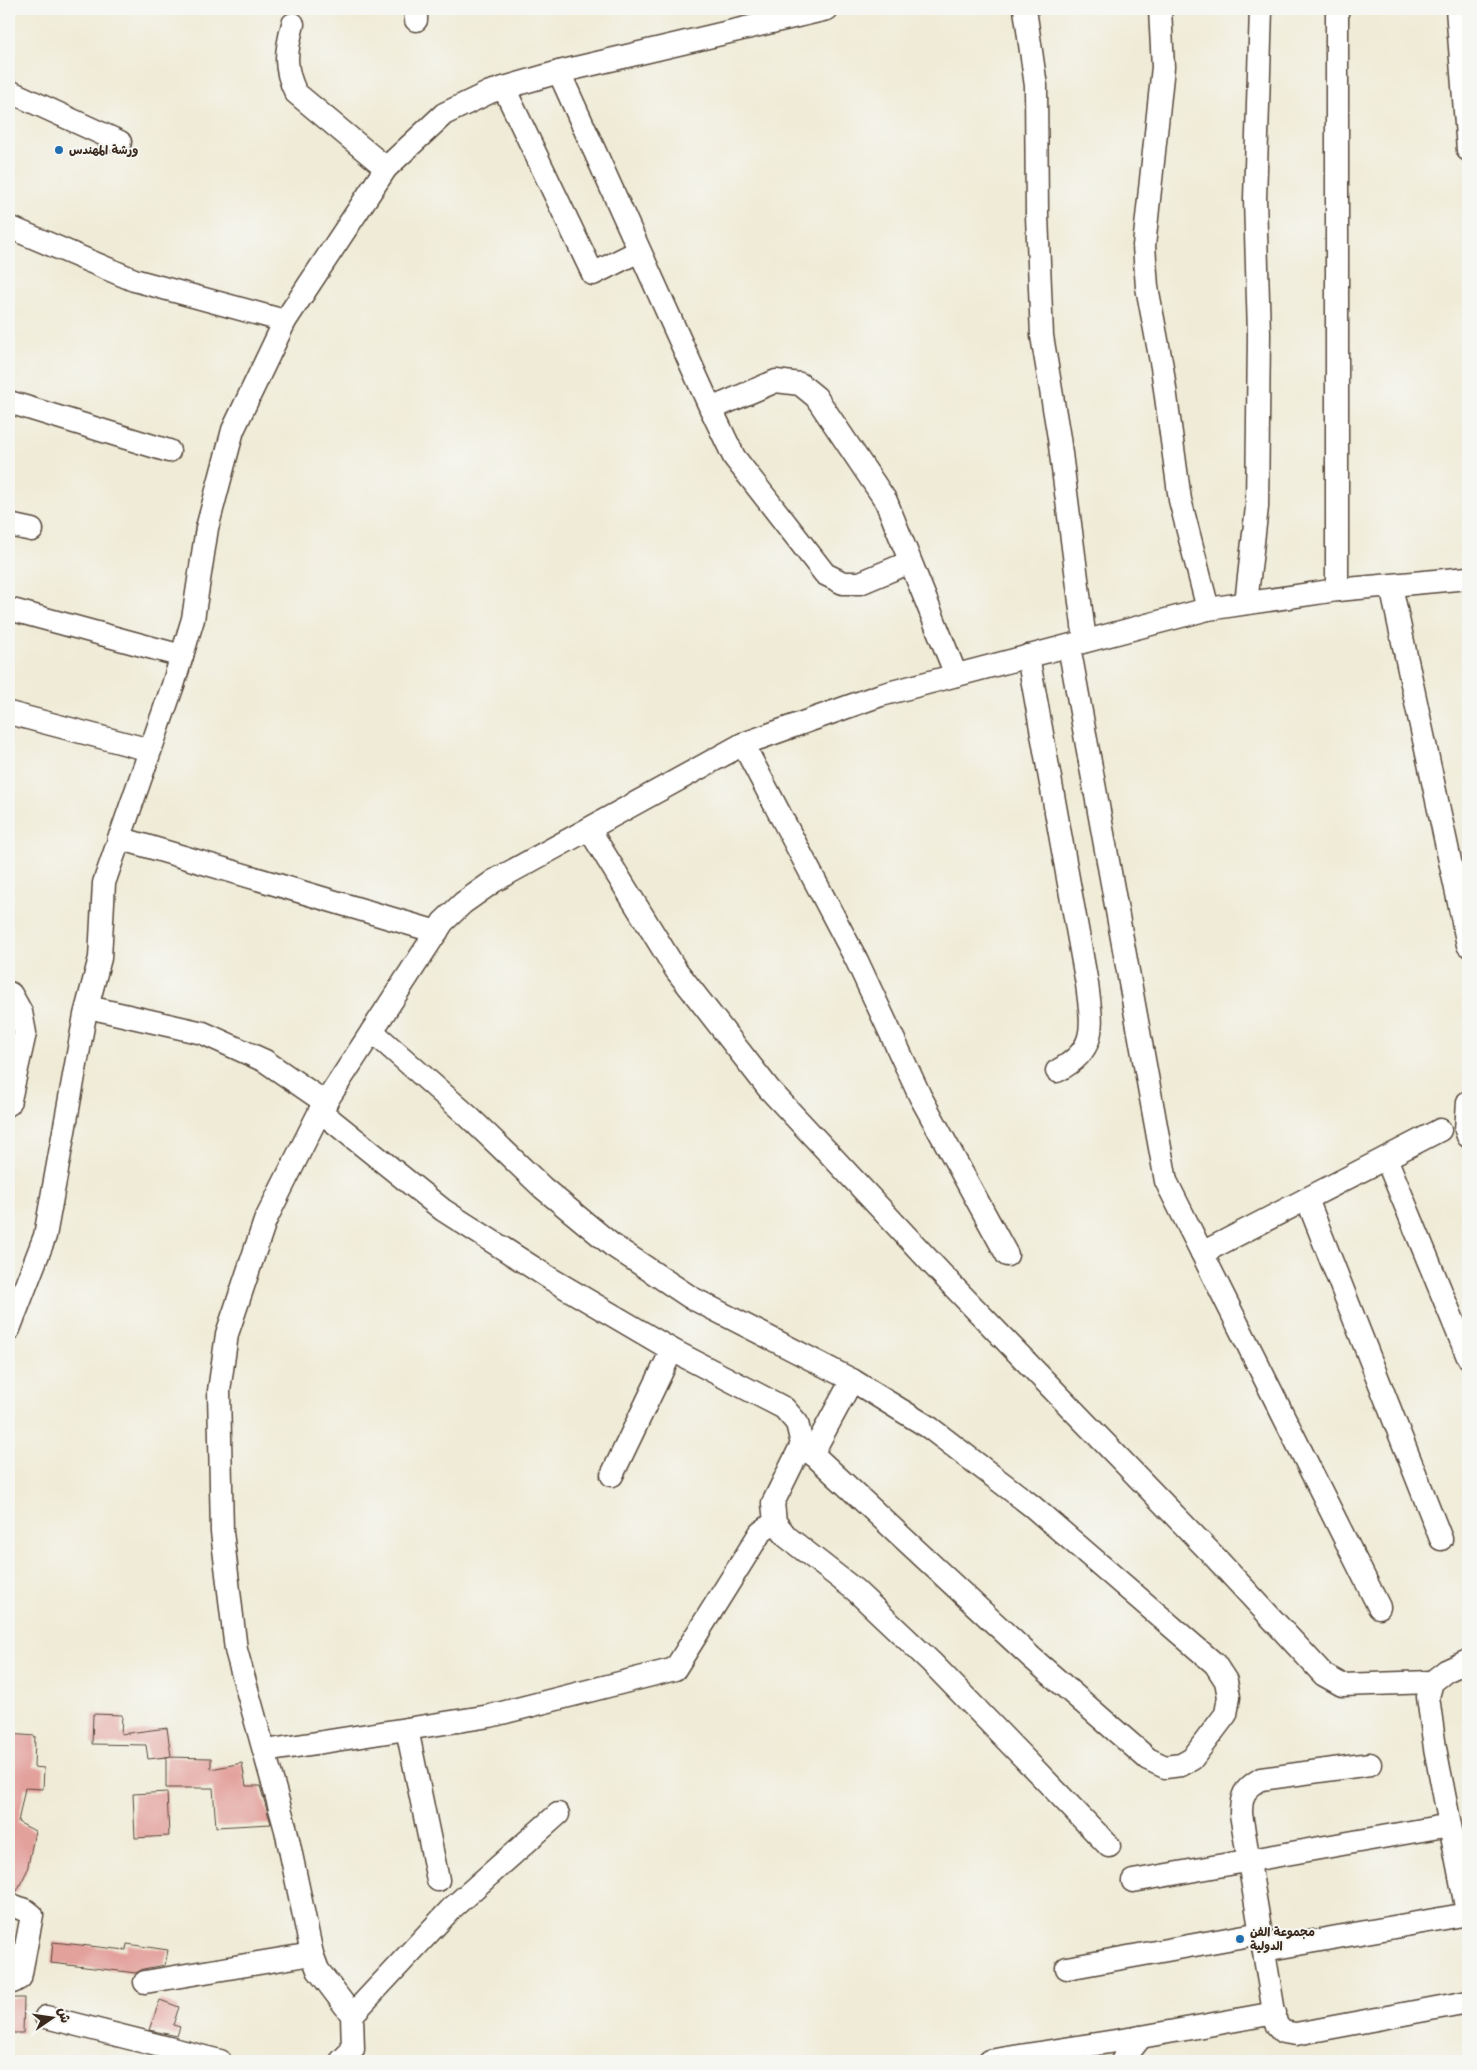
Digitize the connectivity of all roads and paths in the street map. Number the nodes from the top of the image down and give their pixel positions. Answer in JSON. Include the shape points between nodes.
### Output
{"nodes":[{"id":1,"x":827,"y":9,"type":"edge"},
{"id":2,"x":1025,"y":9,"type":"edge"},
{"id":3,"x":1160,"y":9,"type":"edge"},
{"id":4,"x":1261,"y":9,"type":"edge"},
{"id":5,"x":1336,"y":9,"type":"edge"},
{"id":6,"x":1457,"y":9,"type":"edge"},
{"id":7,"x":293,"y":24,"type":"dead end"},
{"id":8,"x":558,"y":72,"type":"junction"},
{"id":9,"x":504,"y":88,"type":"junction"},
{"id":10,"x":9,"y":91,"type":"edge"},
{"id":11,"x":120,"y":142,"type":"dead end"},
{"id":12,"x":1468,"y":150,"type":"edge"},
{"id":13,"x":386,"y":168,"type":"junction"},
{"id":14,"x":9,"y":228,"type":"edge"},
{"id":15,"x":639,"y":251,"type":"junction"},
{"id":16,"x":285,"y":321,"type":"junction"},
{"id":17,"x":9,"y":402,"type":"edge"},
{"id":18,"x":710,"y":409,"type":"junction"},
{"id":19,"x":169,"y":451,"type":"dead end"},
{"id":20,"x":9,"y":524,"type":"edge"},
{"id":21,"x":32,"y":530,"type":"dead end"},
{"id":22,"x":910,"y":562,"type":"junction"},
{"id":23,"x":1468,"y":578,"type":"edge"},
{"id":24,"x":1391,"y":586,"type":"junction"},
{"id":25,"x":1337,"y":590,"type":"junction"},
{"id":26,"x":1246,"y":603,"type":"junction"},
{"id":27,"x":9,"y":609,"type":"edge"},
{"id":28,"x":1208,"y":609,"type":"junction"},
{"id":29,"x":1077,"y":644,"type":"junction"},
{"id":30,"x":182,"y":656,"type":"junction"},
{"id":31,"x":1028,"y":656,"type":"junction"},
{"id":32,"x":956,"y":675,"type":"junction"},
{"id":33,"x":9,"y":712,"type":"edge"},
{"id":34,"x":743,"y":744,"type":"junction"},
{"id":35,"x":150,"y":750,"type":"junction"},
{"id":36,"x":589,"y":829,"type":"junction"},
{"id":37,"x":119,"y":838,"type":"junction"},
{"id":38,"x":437,"y":932,"type":"junction"},
{"id":39,"x":1468,"y":945,"type":"edge"},
{"id":40,"x":9,"y":993,"type":"edge"},
{"id":41,"x":88,"y":1007,"type":"junction"},
{"id":42,"x":372,"y":1032,"type":"junction"},
{"id":43,"x":1058,"y":1071,"type":"dead end"},
{"id":44,"x":1468,"y":1102,"type":"edge"},
{"id":45,"x":9,"y":1104,"type":"edge"},
{"id":46,"x":323,"y":1107,"type":"junction"},
{"id":47,"x":1440,"y":1130,"type":"dead end"},
{"id":48,"x":1468,"y":1136,"type":"edge"},
{"id":49,"x":1386,"y":1158,"type":"junction"},
{"id":50,"x":1307,"y":1199,"type":"junction"},
{"id":51,"x":1202,"y":1253,"type":"junction"},
{"id":52,"x":1007,"y":1255,"type":"dead end"},
{"id":53,"x":9,"y":1329,"type":"edge"},
{"id":54,"x":672,"y":1350,"type":"junction"},
{"id":55,"x":1468,"y":1357,"type":"edge"},
{"id":56,"x":852,"y":1380,"type":"junction"},
{"id":57,"x":807,"y":1449,"type":"junction"},
{"id":58,"x":612,"y":1475,"type":"dead end"},
{"id":59,"x":775,"y":1522,"type":"junction"},
{"id":60,"x":1441,"y":1539,"type":"dead end"},
{"id":61,"x":1379,"y":1607,"type":"dead end"},
{"id":62,"x":1468,"y":1661,"type":"edge"},
{"id":63,"x":1432,"y":1682,"type":"junction"},
{"id":64,"x":407,"y":1729,"type":"junction"},
{"id":65,"x":264,"y":1751,"type":"junction"},
{"id":66,"x":1370,"y":1764,"type":"dead end"},
{"id":67,"x":558,"y":1814,"type":"dead end"},
{"id":68,"x":1450,"y":1824,"type":"junction"},
{"id":69,"x":1109,"y":1846,"type":"dead end"},
{"id":70,"x":1249,"y":1861,"type":"junction"},
{"id":71,"x":438,"y":1880,"type":"dead end"},
{"id":72,"x":1133,"y":1882,"type":"dead end"},
{"id":73,"x":9,"y":1904,"type":"edge"},
{"id":74,"x":1468,"y":1915,"type":"edge"},
{"id":75,"x":1263,"y":1941,"type":"junction"},
{"id":76,"x":312,"y":1954,"type":"junction"},
{"id":77,"x":1067,"y":1968,"type":"dead end"},
{"id":78,"x":9,"y":1982,"type":"edge"},
{"id":79,"x":145,"y":1982,"type":"dead end"},
{"id":80,"x":1468,"y":2002,"type":"edge"},
{"id":81,"x":1274,"y":2013,"type":"junction"},
{"id":82,"x":352,"y":2015,"type":"junction"},
{"id":83,"x":46,"y":2018,"type":"dead end"},
{"id":84,"x":1141,"y":2037,"type":"junction"},
{"id":85,"x":220,"y":2061,"type":"edge"},
{"id":86,"x":341,"y":2061,"type":"edge"},
{"id":87,"x":989,"y":2061,"type":"edge"},
{"id":88,"x":1122,"y":2061,"type":"edge"}],
"edges":[{"from":1,"to":8,"type":"street"},
{"from":2,"to":29,"type":"street","via":[[1036,86],[1042,336],[1059,438]]},
{"from":3,"to":28,"type":"street","via":[[1163,67],[1144,246],[1147,287],[1162,367],[1180,500]]},
{"from":4,"to":26,"type":"street","via":[[1255,199],[1259,334],[1257,507]]},
{"from":5,"to":25,"type":"street"},
{"from":6,"to":12,"type":"street"},
{"from":7,"to":13,"type":"street","via":[[286,52],[288,79],[296,93]]},
{"from":8,"to":9,"type":"street"},
{"from":8,"to":15,"type":"street"},
{"from":9,"to":13,"type":"street","via":[[444,114]]},
{"from":9,"to":15,"type":"street","via":[[593,274]]},
{"from":10,"to":11,"type":"street"},
{"from":13,"to":16,"type":"street"},
{"from":14,"to":16,"type":"street","via":[[134,280]]},
{"from":15,"to":18,"type":"street"},
{"from":16,"to":30,"type":"street","via":[[233,430],[207,528],[193,619]]},
{"from":17,"to":19,"type":"street"},
{"from":18,"to":22,"type":"street","via":[[734,456],[825,574],[843,583],[860,583]]},
{"from":18,"to":22,"type":"street","via":[[776,381],[800,384],[816,397],[886,501]]},
{"from":20,"to":21,"type":"street"},
{"from":22,"to":32,"type":"street"},
{"from":23,"to":24,"type":"street"},
{"from":24,"to":25,"type":"street"},
{"from":24,"to":39,"type":"street"},
{"from":25,"to":26,"type":"street"},
{"from":26,"to":28,"type":"street"},
{"from":27,"to":30,"type":"street"},
{"from":28,"to":29,"type":"street"},
{"from":29,"to":31,"type":"street"},
{"from":29,"to":51,"type":"street","via":[[1166,1181]]},
{"from":30,"to":35,"type":"street"},
{"from":31,"to":32,"type":"street"},
{"from":31,"to":43,"type":"street","via":[[1091,1019],[1088,1044],[1074,1062]]},
{"from":32,"to":34,"type":"street","via":[[882,695]]},
{"from":33,"to":35,"type":"street"},
{"from":34,"to":36,"type":"street"},
{"from":34,"to":52,"type":"street","via":[[857,961],[920,1096]]},
{"from":35,"to":37,"type":"street"},
{"from":36,"to":38,"type":"street","via":[[494,881],[463,903]]},
{"from":36,"to":63,"type":"street","via":[[676,970],[769,1090],[1324,1675],[1342,1685]]},
{"from":37,"to":38,"type":"street"},
{"from":37,"to":41,"type":"street","via":[[104,883],[100,958]]},
{"from":38,"to":42,"type":"street"},
{"from":40,"to":45,"type":"street","via":[[21,1012],[25,1033]]},
{"from":41,"to":46,"type":"street","via":[[203,1034],[265,1061]]},
{"from":41,"to":53,"type":"street","via":[[45,1236]]},
{"from":42,"to":46,"type":"street"},
{"from":42,"to":56,"type":"street","via":[[468,1116],[543,1188],[612,1245],[690,1297]]},
{"from":44,"to":48,"type":"street"},
{"from":46,"to":54,"type":"street","via":[[443,1210],[551,1279]]},
{"from":46,"to":65,"type":"street","via":[[265,1221],[227,1334],[219,1391],[222,1532],[236,1650]]},
{"from":47,"to":49,"type":"street"},
{"from":49,"to":50,"type":"street"},
{"from":49,"to":55,"type":"street"},
{"from":50,"to":51,"type":"street"},
{"from":50,"to":60,"type":"street"},
{"from":51,"to":61,"type":"street"},
{"from":54,"to":57,"type":"street","via":[[784,1408],[797,1423]]},
{"from":54,"to":58,"type":"street"},
{"from":56,"to":57,"type":"street"},
{"from":56,"to":57,"type":"street","via":[[930,1428],[1032,1506],[1215,1664],[1226,1681],[1229,1697],[1226,1714],[1192,1759],[1181,1765],[1165,1767],[1148,1759],[1032,1658]]},
{"from":57,"to":59,"type":"street","via":[[772,1503]]},
{"from":59,"to":64,"type":"street","via":[[760,1534],[676,1669],[490,1716]]},
{"from":59,"to":69,"type":"street","via":[[787,1537],[855,1590],[931,1662]]},
{"from":62,"to":63,"type":"street"},
{"from":63,"to":68,"type":"street","via":[[1428,1697]]},
{"from":64,"to":65,"type":"street"},
{"from":64,"to":71,"type":"street"},
{"from":65,"to":76,"type":"street","via":[[286,1830]]},
{"from":66,"to":70,"type":"street","via":[[1262,1779],[1249,1786],[1241,1799],[1241,1814]]},
{"from":67,"to":82,"type":"street","via":[[451,1909]]},
{"from":68,"to":70,"type":"street"},
{"from":68,"to":74,"type":"street"},
{"from":70,"to":72,"type":"street"},
{"from":70,"to":75,"type":"street"},
{"from":73,"to":78,"type":"street","via":[[32,1915],[20,1978]]},
{"from":74,"to":75,"type":"street"},
{"from":75,"to":77,"type":"street"},
{"from":75,"to":81,"type":"street"},
{"from":76,"to":79,"type":"street"},
{"from":76,"to":82,"type":"street","via":[[318,1970]]},
{"from":80,"to":81,"type":"street","via":[[1296,2034],[1284,2032],[1276,2024]]},
{"from":81,"to":84,"type":"street"},
{"from":82,"to":86,"type":"street","via":[[354,2049]]},
{"from":83,"to":85,"type":"street"},
{"from":84,"to":87,"type":"street"},
{"from":84,"to":88,"type":"street"}]}
